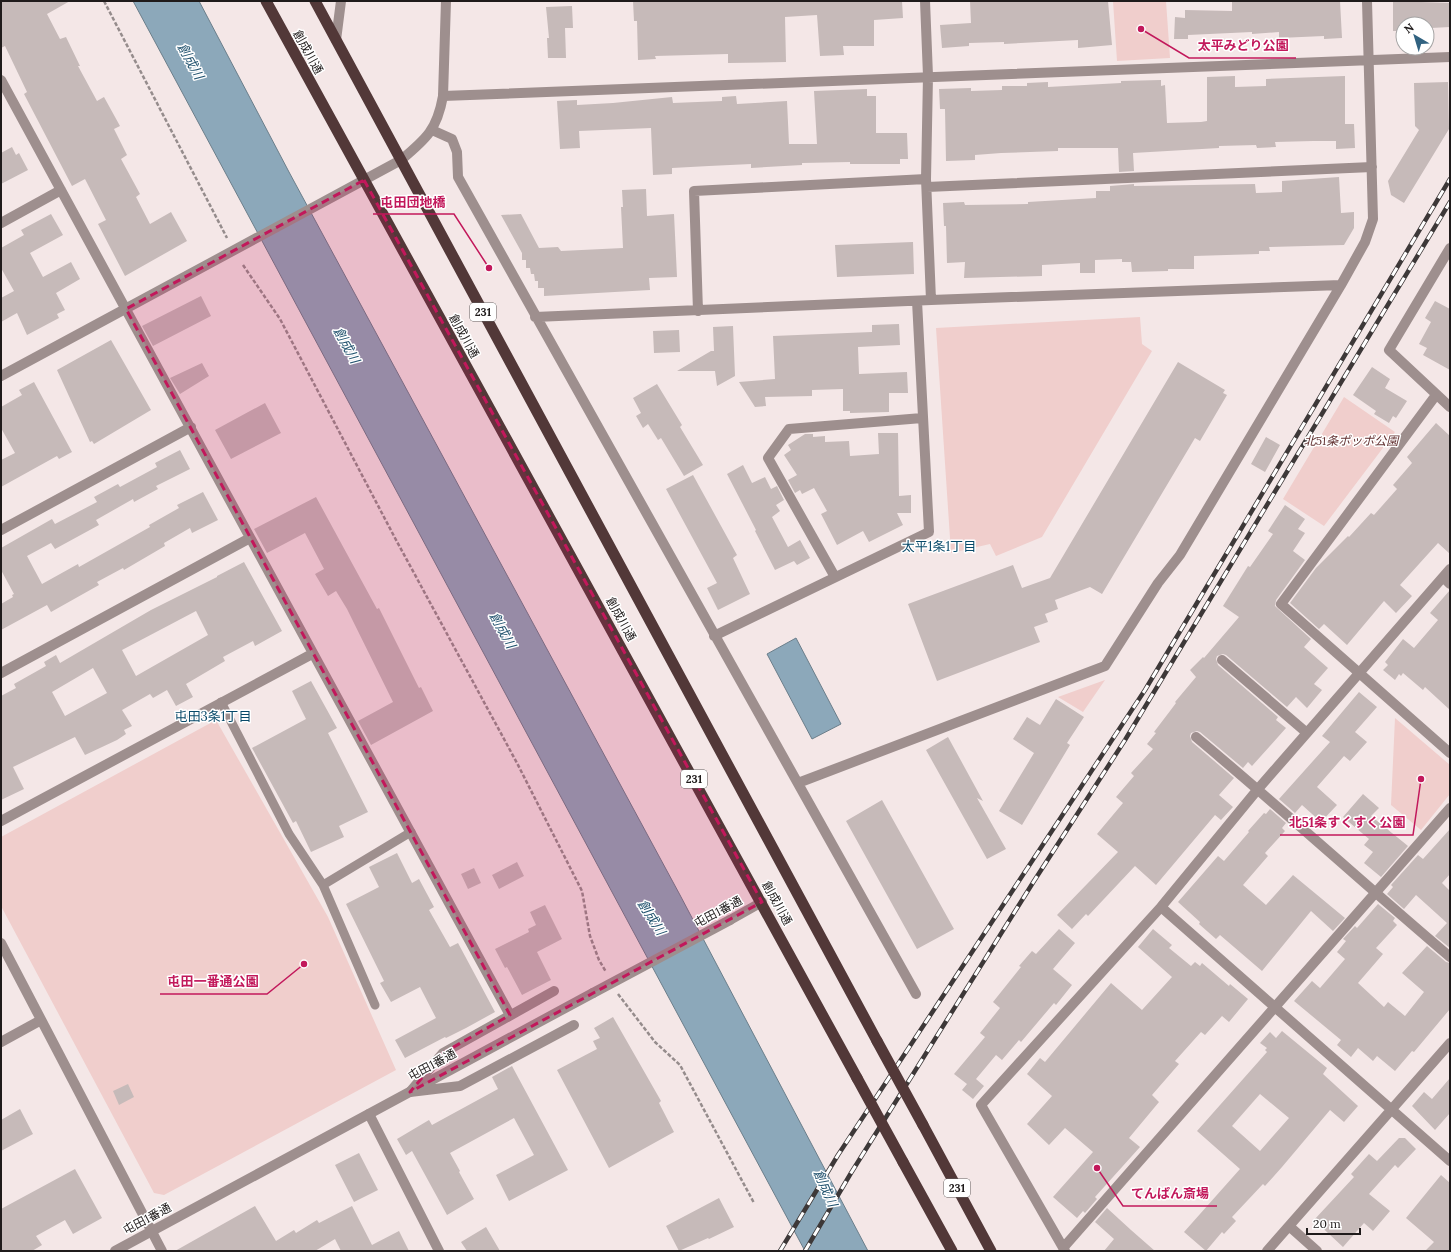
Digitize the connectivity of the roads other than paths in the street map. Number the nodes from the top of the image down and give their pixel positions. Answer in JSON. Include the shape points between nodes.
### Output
{"nodes":[{"id":1,"x":266,"y":1,"type":"edge"},
{"id":2,"x":315,"y":1,"type":"edge"},
{"id":3,"x":342,"y":1,"type":"edge"},
{"id":4,"x":446,"y":1,"type":"edge"},
{"id":5,"x":925,"y":1,"type":"edge"},
{"id":6,"x":1367,"y":1,"type":"edge"},
{"id":7,"x":336,"y":40,"type":"junction"},
{"id":8,"x":1450,"y":57,"type":"edge"},
{"id":9,"x":1369,"y":59,"type":"junction"},
{"id":10,"x":928,"y":76,"type":"junction"},
{"id":11,"x":1,"y":80,"type":"edge"},
{"id":12,"x":443,"y":96,"type":"junction"},
{"id":13,"x":432,"y":130,"type":"junction"},
{"id":14,"x":401,"y":160,"type":"junction"},
{"id":15,"x":1372,"y":167,"type":"junction"},
{"id":16,"x":364,"y":180,"type":"junction"},
{"id":17,"x":926,"y":183,"type":"junction"},
{"id":18,"x":61,"y":190,"type":"junction"},
{"id":19,"x":1,"y":223,"type":"edge"},
{"id":20,"x":1450,"y":248,"type":"edge"},
{"id":21,"x":1341,"y":285,"type":"junction"},
{"id":22,"x":931,"y":300,"type":"junction"},
{"id":23,"x":917,"y":301,"type":"junction"},
{"id":24,"x":126,"y":309,"type":"junction"},
{"id":25,"x":698,"y":311,"type":"junction"},
{"id":26,"x":535,"y":318,"type":"junction"},
{"id":27,"x":1,"y":376,"type":"edge"},
{"id":28,"x":1436,"y":395,"type":"junction"},
{"id":29,"x":1450,"y":408,"type":"edge"},
{"id":30,"x":922,"y":418,"type":"junction"},
{"id":31,"x":191,"y":427,"type":"junction"},
{"id":32,"x":1,"y":530,"type":"edge"},
{"id":33,"x":250,"y":538,"type":"junction"},
{"id":34,"x":1450,"y":569,"type":"edge"},
{"id":35,"x":835,"y":577,"type":"junction"},
{"id":36,"x":1446,"y":581,"type":"edge"},
{"id":37,"x":714,"y":636,"type":"junction"},
{"id":38,"x":312,"y":654,"type":"junction"},
{"id":39,"x":1222,"y":660,"type":"dead end"},
{"id":40,"x":1360,"y":672,"type":"junction"},
{"id":41,"x":1,"y":673,"type":"edge"},
{"id":42,"x":221,"y":702,"type":"junction"},
{"id":43,"x":1307,"y":733,"type":"junction"},
{"id":44,"x":1196,"y":737,"type":"dead end"},
{"id":45,"x":1450,"y":753,"type":"edge"},
{"id":46,"x":798,"y":783,"type":"junction"},
{"id":47,"x":1258,"y":789,"type":"junction"},
{"id":48,"x":1450,"y":808,"type":"edge"},
{"id":49,"x":1,"y":821,"type":"edge"},
{"id":50,"x":411,"y":832,"type":"junction"},
{"id":51,"x":323,"y":885,"type":"junction"},
{"id":52,"x":1375,"y":894,"type":"junction"},
{"id":53,"x":762,"y":902,"type":"junction"},
{"id":54,"x":1161,"y":907,"type":"junction"},
{"id":55,"x":1,"y":944,"type":"edge"},
{"id":56,"x":1450,"y":956,"type":"edge"},
{"id":57,"x":554,"y":991,"type":"dead end"},
{"id":58,"x":916,"y":994,"type":"dead end"},
{"id":59,"x":375,"y":1005,"type":"dead end"},
{"id":60,"x":1276,"y":1007,"type":"junction"},
{"id":61,"x":510,"y":1015,"type":"junction"},
{"id":62,"x":41,"y":1020,"type":"junction"},
{"id":63,"x":574,"y":1025,"type":"dead end"},
{"id":64,"x":1,"y":1042,"type":"edge"},
{"id":65,"x":1450,"y":1043,"type":"edge"},
{"id":66,"x":410,"y":1092,"type":"junction"},
{"id":67,"x":1392,"y":1110,"type":"junction"},
{"id":68,"x":369,"y":1114,"type":"junction"},
{"id":69,"x":1450,"y":1161,"type":"edge"},
{"id":70,"x":1289,"y":1226,"type":"junction"},
{"id":71,"x":152,"y":1232,"type":"junction"},
{"id":72,"x":1064,"y":1249,"type":"edge"},
{"id":73,"x":115,"y":1251,"type":"edge"},
{"id":74,"x":162,"y":1251,"type":"edge"},
{"id":75,"x":439,"y":1251,"type":"edge"},
{"id":76,"x":952,"y":1251,"type":"edge"},
{"id":77,"x":991,"y":1251,"type":"edge"},
{"id":78,"x":1267,"y":1251,"type":"edge"},
{"id":79,"x":1318,"y":1251,"type":"edge"}],
"edges":[{"from":1,"to":16,"type":"highway","name":"創成川通","number":"231"},
{"from":2,"to":7,"type":"highway","name":"創成川通","number":"231"},
{"from":3,"to":7,"type":"street"},
{"from":4,"to":12,"type":"street"},
{"from":5,"to":10,"type":"street"},
{"from":6,"to":9,"type":"street"},
{"from":7,"to":14,"type":"highway","name":"創成川通","number":"231"},
{"from":8,"to":9,"type":"street"},
{"from":9,"to":10,"type":"street"},
{"from":9,"to":15,"type":"street"},
{"from":10,"to":12,"type":"street"},
{"from":10,"to":17,"type":"street"},
{"from":11,"to":18,"type":"street"},
{"from":12,"to":13,"type":"street"},
{"from":13,"to":14,"type":"street"},
{"from":13,"to":26,"type":"street","via":[[452,139],[457,152],[458,177]]},
{"from":14,"to":16,"type":"street"},
{"from":14,"to":77,"type":"highway","name":"創成川通","number":"231","bridge":true},
{"from":15,"to":17,"type":"street"},
{"from":15,"to":21,"type":"street","via":[[1373,219],[1366,242]]},
{"from":16,"to":24,"type":"street"},
{"from":16,"to":53,"type":"highway","name":"創成川通","number":"231"},
{"from":17,"to":22,"type":"street"},
{"from":17,"to":25,"type":"street","via":[[694,191]]},
{"from":18,"to":19,"type":"street"},
{"from":18,"to":24,"type":"street"},
{"from":20,"to":28,"type":"street","via":[[1389,350]]},
{"from":21,"to":22,"type":"street"},
{"from":21,"to":46,"type":"street","via":[[1180,555],[1158,583],[1105,666]]},
{"from":22,"to":23,"type":"street"},
{"from":23,"to":25,"type":"street"},
{"from":23,"to":30,"type":"street"},
{"from":24,"to":27,"type":"street"},
{"from":24,"to":31,"type":"street"},
{"from":25,"to":26,"type":"street"},
{"from":26,"to":37,"type":"street"},
{"from":28,"to":29,"type":"street"},
{"from":28,"to":40,"type":"street","via":[[1280,604]]},
{"from":30,"to":35,"type":"street","via":[[929,532]]},
{"from":30,"to":35,"type":"street","via":[[789,429],[768,458]]},
{"from":31,"to":32,"type":"street"},
{"from":31,"to":33,"type":"street"},
{"from":33,"to":38,"type":"street"},
{"from":33,"to":41,"type":"street"},
{"from":34,"to":36,"type":"street"},
{"from":35,"to":37,"type":"street"},
{"from":36,"to":40,"type":"street"},
{"from":37,"to":46,"type":"street"},
{"from":38,"to":42,"type":"street"},
{"from":38,"to":50,"type":"street"},
{"from":39,"to":43,"type":"street"},
{"from":40,"to":43,"type":"street"},
{"from":40,"to":45,"type":"street"},
{"from":42,"to":49,"type":"street"},
{"from":42,"to":51,"type":"lane","via":[[289,834]]},
{"from":43,"to":47,"type":"street"},
{"from":44,"to":47,"type":"street"},
{"from":46,"to":58,"type":"street"},
{"from":47,"to":52,"type":"street"},
{"from":47,"to":54,"type":"street"},
{"from":48,"to":52,"type":"street"},
{"from":50,"to":51,"type":"lane"},
{"from":50,"to":61,"type":"street"},
{"from":51,"to":59,"type":"lane"},
{"from":52,"to":56,"type":"street"},
{"from":52,"to":60,"type":"street"},
{"from":53,"to":66,"type":"street","name":"屯田1番通","bridge":true},
{"from":53,"to":76,"type":"highway","name":"創成川通","number":"231","bridge":true},
{"from":54,"to":60,"type":"street"},
{"from":54,"to":72,"type":"street","via":[[981,1105]]},
{"from":55,"to":62,"type":"street"},
{"from":57,"to":61,"type":"street"},
{"from":60,"to":67,"type":"street"},
{"from":60,"to":72,"type":"street"},
{"from":61,"to":66,"type":"street","via":[[443,1053]]},
{"from":62,"to":64,"type":"street"},
{"from":62,"to":71,"type":"street"},
{"from":63,"to":66,"type":"street","via":[[460,1086]]},
{"from":65,"to":67,"type":"street"},
{"from":66,"to":68,"type":"street","name":"屯田1番通"},
{"from":67,"to":69,"type":"street"},
{"from":67,"to":70,"type":"street"},
{"from":68,"to":71,"type":"street","name":"屯田1番通"},
{"from":68,"to":75,"type":"street"},
{"from":70,"to":78,"type":"street"},
{"from":70,"to":79,"type":"street"},
{"from":71,"to":73,"type":"street","name":"屯田1番通"},
{"from":71,"to":74,"type":"street"}]}
